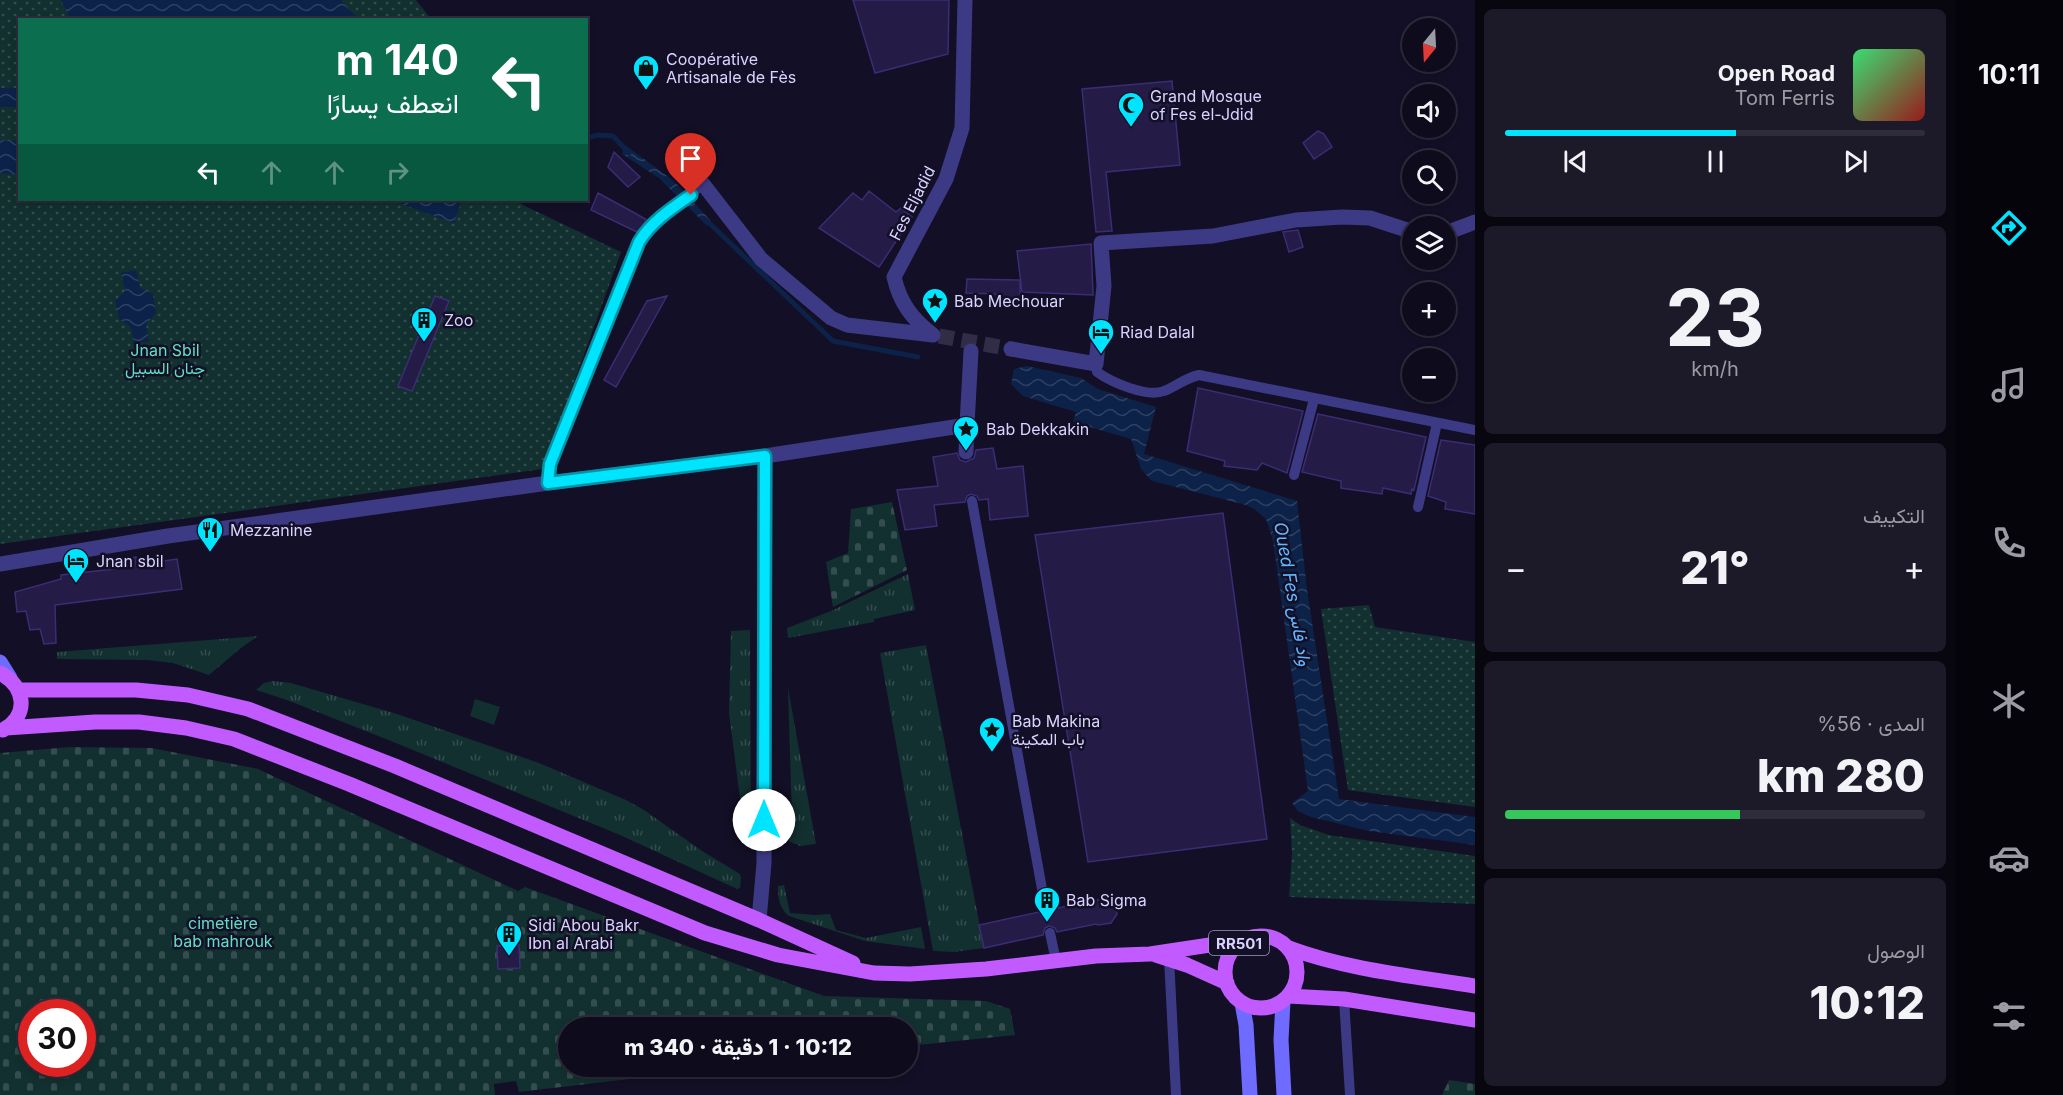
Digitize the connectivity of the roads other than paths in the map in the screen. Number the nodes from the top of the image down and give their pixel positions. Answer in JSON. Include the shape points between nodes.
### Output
{"nodes":[{"id":1,"x":966,"y":0,"type":"edge"},
{"id":2,"x":703,"y":184,"type":"joint"},
{"id":3,"x":1475,"y":222,"type":"edge"},
{"id":4,"x":1402,"y":228,"type":"edge"},
{"id":5,"x":1456,"y":229,"type":"edge"},
{"id":6,"x":1011,"y":349,"type":"tunnel mouth"},
{"id":7,"x":971,"y":351,"type":"dead end"},
{"id":8,"x":1096,"y":364,"type":"junction"},
{"id":9,"x":1314,"y":399,"type":"junction"},
{"id":10,"x":1437,"y":423,"type":"junction"},
{"id":11,"x":967,"y":425,"type":"junction"},
{"id":12,"x":1475,"y":430,"type":"edge"},
{"id":13,"x":966,"y":452,"type":"dead end"},
{"id":14,"x":765,"y":456,"type":"junction"},
{"id":15,"x":1294,"y":475,"type":"dead end"},
{"id":16,"x":548,"y":483,"type":"junction"},
{"id":17,"x":972,"y":501,"type":"dead end"},
{"id":18,"x":1418,"y":507,"type":"dead end"},
{"id":19,"x":0,"y":564,"type":"edge"},
{"id":20,"x":0,"y":662,"type":"edge"},
{"id":21,"x":10,"y":680,"type":"edge"},
{"id":22,"x":3,"y":730,"type":"edge"},
{"id":23,"x":1046,"y":910,"type":"dead end"},
{"id":24,"x":759,"y":920,"type":"junction"},
{"id":25,"x":1050,"y":933,"type":"dead end"},
{"id":26,"x":1243,"y":940,"type":"junction"},
{"id":27,"x":1289,"y":948,"type":"junction"},
{"id":28,"x":1150,"y":954,"type":"junction"},
{"id":29,"x":1169,"y":958,"type":"junction"},
{"id":30,"x":1056,"y":961,"type":"junction"},
{"id":31,"x":874,"y":973,"type":"junction"},
{"id":32,"x":1227,"y":982,"type":"junction"},
{"id":33,"x":1475,"y":986,"type":"edge"},
{"id":34,"x":1285,"y":998,"type":"junction"},
{"id":35,"x":1344,"y":999,"type":"junction"},
{"id":36,"x":1242,"y":1002,"type":"junction"},
{"id":37,"x":1475,"y":1020,"type":"edge"},
{"id":38,"x":1176,"y":1095,"type":"edge"},
{"id":39,"x":1250,"y":1095,"type":"edge"},
{"id":40,"x":1284,"y":1095,"type":"edge"},
{"id":41,"x":1350,"y":1095,"type":"edge"}],
"edges":[{"from":1,"to":2,"type":"street","name":"Fes Eljadid","via":[[962,128],[946,179],[894,277],[905,307],[936,336],[847,325],[831,318],[761,259]]},
{"from":2,"to":16,"type":"lane","via":[[652,225],[639,242],[550,464]]},
{"from":3,"to":5,"type":"street"},
{"from":4,"to":8,"type":"street","via":[[1370,218],[1342,217],[1296,220],[1213,236],[1101,243],[1104,286]]},
{"from":6,"to":8,"type":"street"},
{"from":7,"to":11,"type":"street"},
{"from":8,"to":9,"type":"lane","via":[[1097,372],[1119,385],[1156,393],[1199,375]]},
{"from":9,"to":10,"type":"lane"},
{"from":9,"to":15,"type":"lane"},
{"from":10,"to":12,"type":"lane"},
{"from":10,"to":18,"type":"lane"},
{"from":11,"to":13,"type":"street"},
{"from":11,"to":14,"type":"street"},
{"from":14,"to":16,"type":"street"},
{"from":14,"to":24,"type":"street","via":[[764,863]]},
{"from":16,"to":19,"type":"street","via":[[168,536]]},
{"from":17,"to":23,"type":"lane"},
{"from":20,"to":21,"type":"main road"},
{"from":21,"to":22,"type":"main road","via":[[21,707],[18,716]]},
{"from":21,"to":24,"type":"main road","via":[[188,694],[248,709],[395,766]]},
{"from":22,"to":31,"type":"main road","via":[[140,722],[234,739],[705,933],[778,954]]},
{"from":24,"to":31,"type":"main road"},
{"from":25,"to":30,"type":"lane"},
{"from":26,"to":27,"type":"main road","number":"RR501","via":[[1252,936],[1272,937]]},
{"from":26,"to":28,"type":"main road"},
{"from":26,"to":32,"type":"main road","number":"RR501","via":[[1227,958]]},
{"from":27,"to":33,"type":"main road","number":"RR501","via":[[1345,965]]},
{"from":27,"to":34,"type":"main road","number":"RR501","via":[[1298,972],[1295,985]]},
{"from":28,"to":29,"type":"main road"},
{"from":28,"to":30,"type":"main road"},
{"from":29,"to":32,"type":"main road"},
{"from":29,"to":38,"type":"lane"},
{"from":30,"to":31,"type":"main road","via":[[986,969]]},
{"from":32,"to":36,"type":"main road"},
{"from":34,"to":35,"type":"main road"},
{"from":34,"to":36,"type":"main road","via":[[1263,1008]]},
{"from":34,"to":40,"type":"main road","number":"RR501","via":[[1281,1040]]},
{"from":35,"to":37,"type":"main road"},
{"from":35,"to":41,"type":"lane"},
{"from":36,"to":39,"type":"main road"}]}
